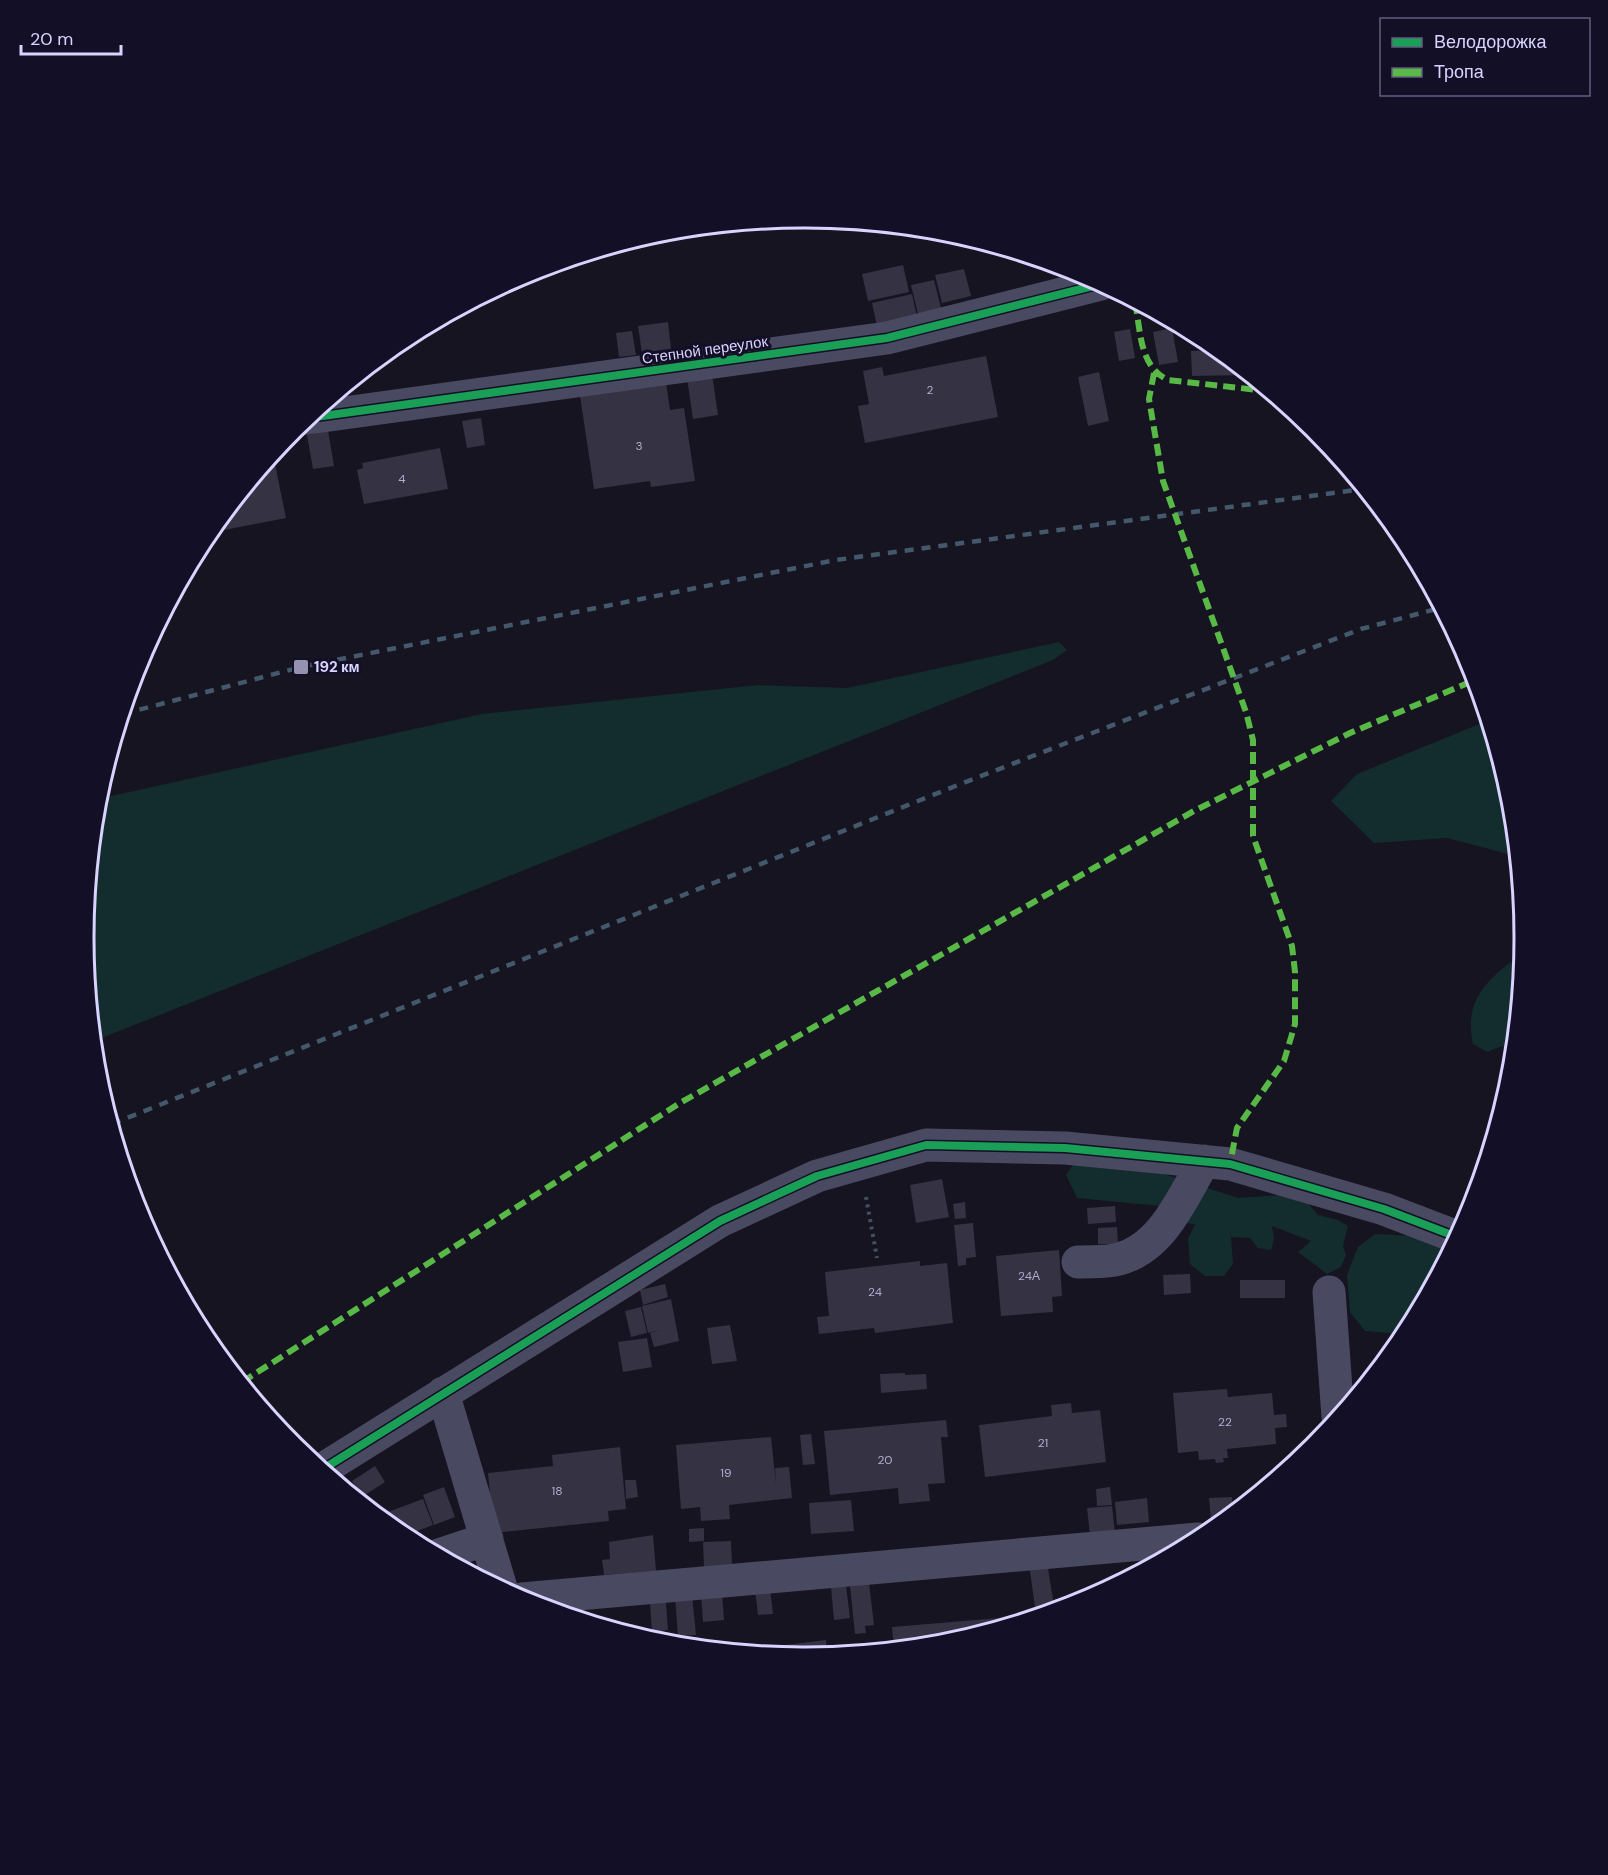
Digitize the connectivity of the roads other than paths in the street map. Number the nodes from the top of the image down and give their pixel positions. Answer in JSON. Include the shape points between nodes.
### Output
{"nodes":[{"id":1,"x":1088,"y":287,"type":"edge"},
{"id":2,"x":323,"y":416,"type":"edge"},
{"id":3,"x":1204,"y":1161,"type":"junction"},
{"id":4,"x":1448,"y":1233,"type":"edge"},
{"id":5,"x":1078,"y":1262,"type":"dead end"},
{"id":6,"x":1329,"y":1293,"type":"dead end"},
{"id":7,"x":443,"y":1393,"type":"junction"},
{"id":8,"x":1337,"y":1405,"type":"edge"},
{"id":9,"x":330,"y":1465,"type":"edge"},
{"id":10,"x":487,"y":1539,"type":"junction"},
{"id":11,"x":1176,"y":1541,"type":"edge"},
{"id":12,"x":449,"y":1552,"type":"edge"},
{"id":13,"x":498,"y":1578,"type":"edge"},
{"id":14,"x":543,"y":1597,"type":"edge"}],
"edges":[{"from":1,"to":2,"type":"street","name":"Степной переулок","via":[[887,338]]},
{"from":3,"to":4,"type":"street","via":[[1230,1164],[1384,1209]]},
{"from":3,"to":5,"type":"street","via":[[1158,1236],[1139,1252],[1117,1260]]},
{"from":3,"to":7,"type":"street","via":[[1065,1148],[926,1145],[817,1176],[720,1221]]},
{"from":6,"to":8,"type":"street"},
{"from":7,"to":9,"type":"street"},
{"from":7,"to":10,"type":"street"},
{"from":10,"to":12,"type":"street"},
{"from":10,"to":13,"type":"street"},
{"from":11,"to":14,"type":"street"}]}
